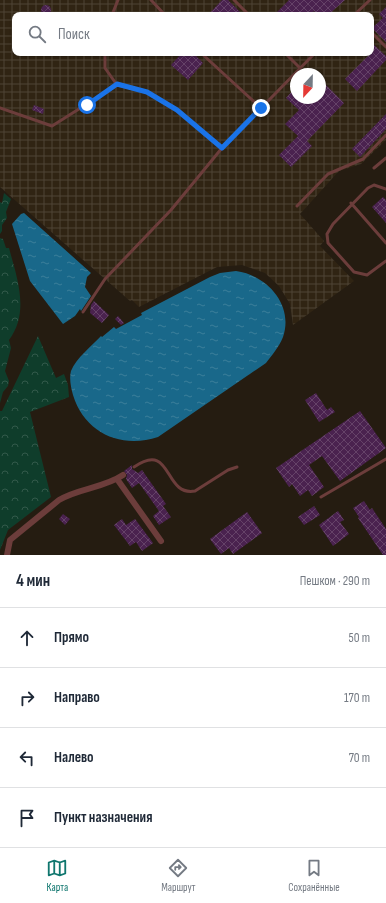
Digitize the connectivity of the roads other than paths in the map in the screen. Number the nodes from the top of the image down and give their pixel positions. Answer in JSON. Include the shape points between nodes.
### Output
{"nodes":[{"id":1,"x":117,"y":0,"type":"edge"},
{"id":2,"x":152,"y":0,"type":"edge"},
{"id":3,"x":234,"y":0,"type":"edge"},
{"id":4,"x":369,"y":0,"type":"edge"},
{"id":5,"x":113,"y":12,"type":"edge"},
{"id":6,"x":162,"y":12,"type":"edge"},
{"id":7,"x":246,"y":12,"type":"edge"},
{"id":8,"x":357,"y":12,"type":"edge"},
{"id":9,"x":374,"y":35,"type":"edge"},
{"id":10,"x":386,"y":47,"type":"edge"},
{"id":11,"x":105,"y":56,"type":"edge"},
{"id":12,"x":204,"y":56,"type":"edge"},
{"id":13,"x":288,"y":56,"type":"edge"},
{"id":14,"x":312,"y":56,"type":"edge"},
{"id":15,"x":300,"y":68,"type":"joint"},
{"id":16,"x":290,"y":78,"type":"edge"},
{"id":17,"x":117,"y":84,"type":"junction"},
{"id":18,"x":0,"y":108,"type":"edge"},
{"id":19,"x":261,"y":108,"type":"junction"},
{"id":20,"x":386,"y":135,"type":"edge"},
{"id":21,"x":222,"y":148,"type":"junction"},
{"id":22,"x":386,"y":158,"type":"edge"},
{"id":23,"x":374,"y":168,"type":"dead end"},
{"id":24,"x":386,"y":189,"type":"edge"},
{"id":25,"x":352,"y":203,"type":"junction"},
{"id":26,"x":297,"y":206,"type":"dead end"},
{"id":27,"x":386,"y":243,"type":"edge"},
{"id":28,"x":386,"y":261,"type":"edge"},
{"id":29,"x":83,"y":312,"type":"dead end"},
{"id":30,"x":386,"y":459,"type":"edge"},
{"id":31,"x":237,"y":467,"type":"dead end"},
{"id":32,"x":134,"y":468,"type":"dead end"},
{"id":33,"x":123,"y":475,"type":"dead end"},
{"id":34,"x":117,"y":479,"type":"junction"},
{"id":35,"x":321,"y":497,"type":"dead end"},
{"id":36,"x":161,"y":541,"type":"dead end"},
{"id":37,"x":7,"y":555,"type":"edge"}],
"edges":[{"from":1,"to":5,"type":"lane"},
{"from":2,"to":6,"type":"lane"},
{"from":3,"to":7,"type":"lane"},
{"from":4,"to":8,"type":"lane"},
{"from":9,"to":10,"type":"lane"},
{"from":11,"to":17,"type":"lane","via":[[105,68]]},
{"from":12,"to":19,"type":"lane"},
{"from":13,"to":15,"type":"lane"},
{"from":14,"to":15,"type":"lane"},
{"from":16,"to":19,"type":"lane"},
{"from":17,"to":18,"type":"lane","via":[[52,126]]},
{"from":17,"to":21,"type":"lane","via":[[147,92],[177,110]]},
{"from":19,"to":21,"type":"lane"},
{"from":20,"to":26,"type":"lane","via":[[363,159],[328,174]]},
{"from":21,"to":29,"type":"lane","via":[[171,210],[105,279]]},
{"from":22,"to":23,"type":"lane"},
{"from":24,"to":25,"type":"lane","via":[[374,185]]},
{"from":25,"to":27,"type":"lane"},
{"from":25,"to":28,"type":"lane","via":[[333,224],[327,234],[328,243],[354,272],[367,275]]},
{"from":30,"to":35,"type":"lane"},
{"from":31,"to":32,"type":"lane","via":[[190,492],[180,488],[155,459],[149,459]]},
{"from":33,"to":34,"type":"street"},
{"from":34,"to":36,"type":"street"},
{"from":34,"to":37,"type":"street","via":[[59,500],[10,540]]}]}
